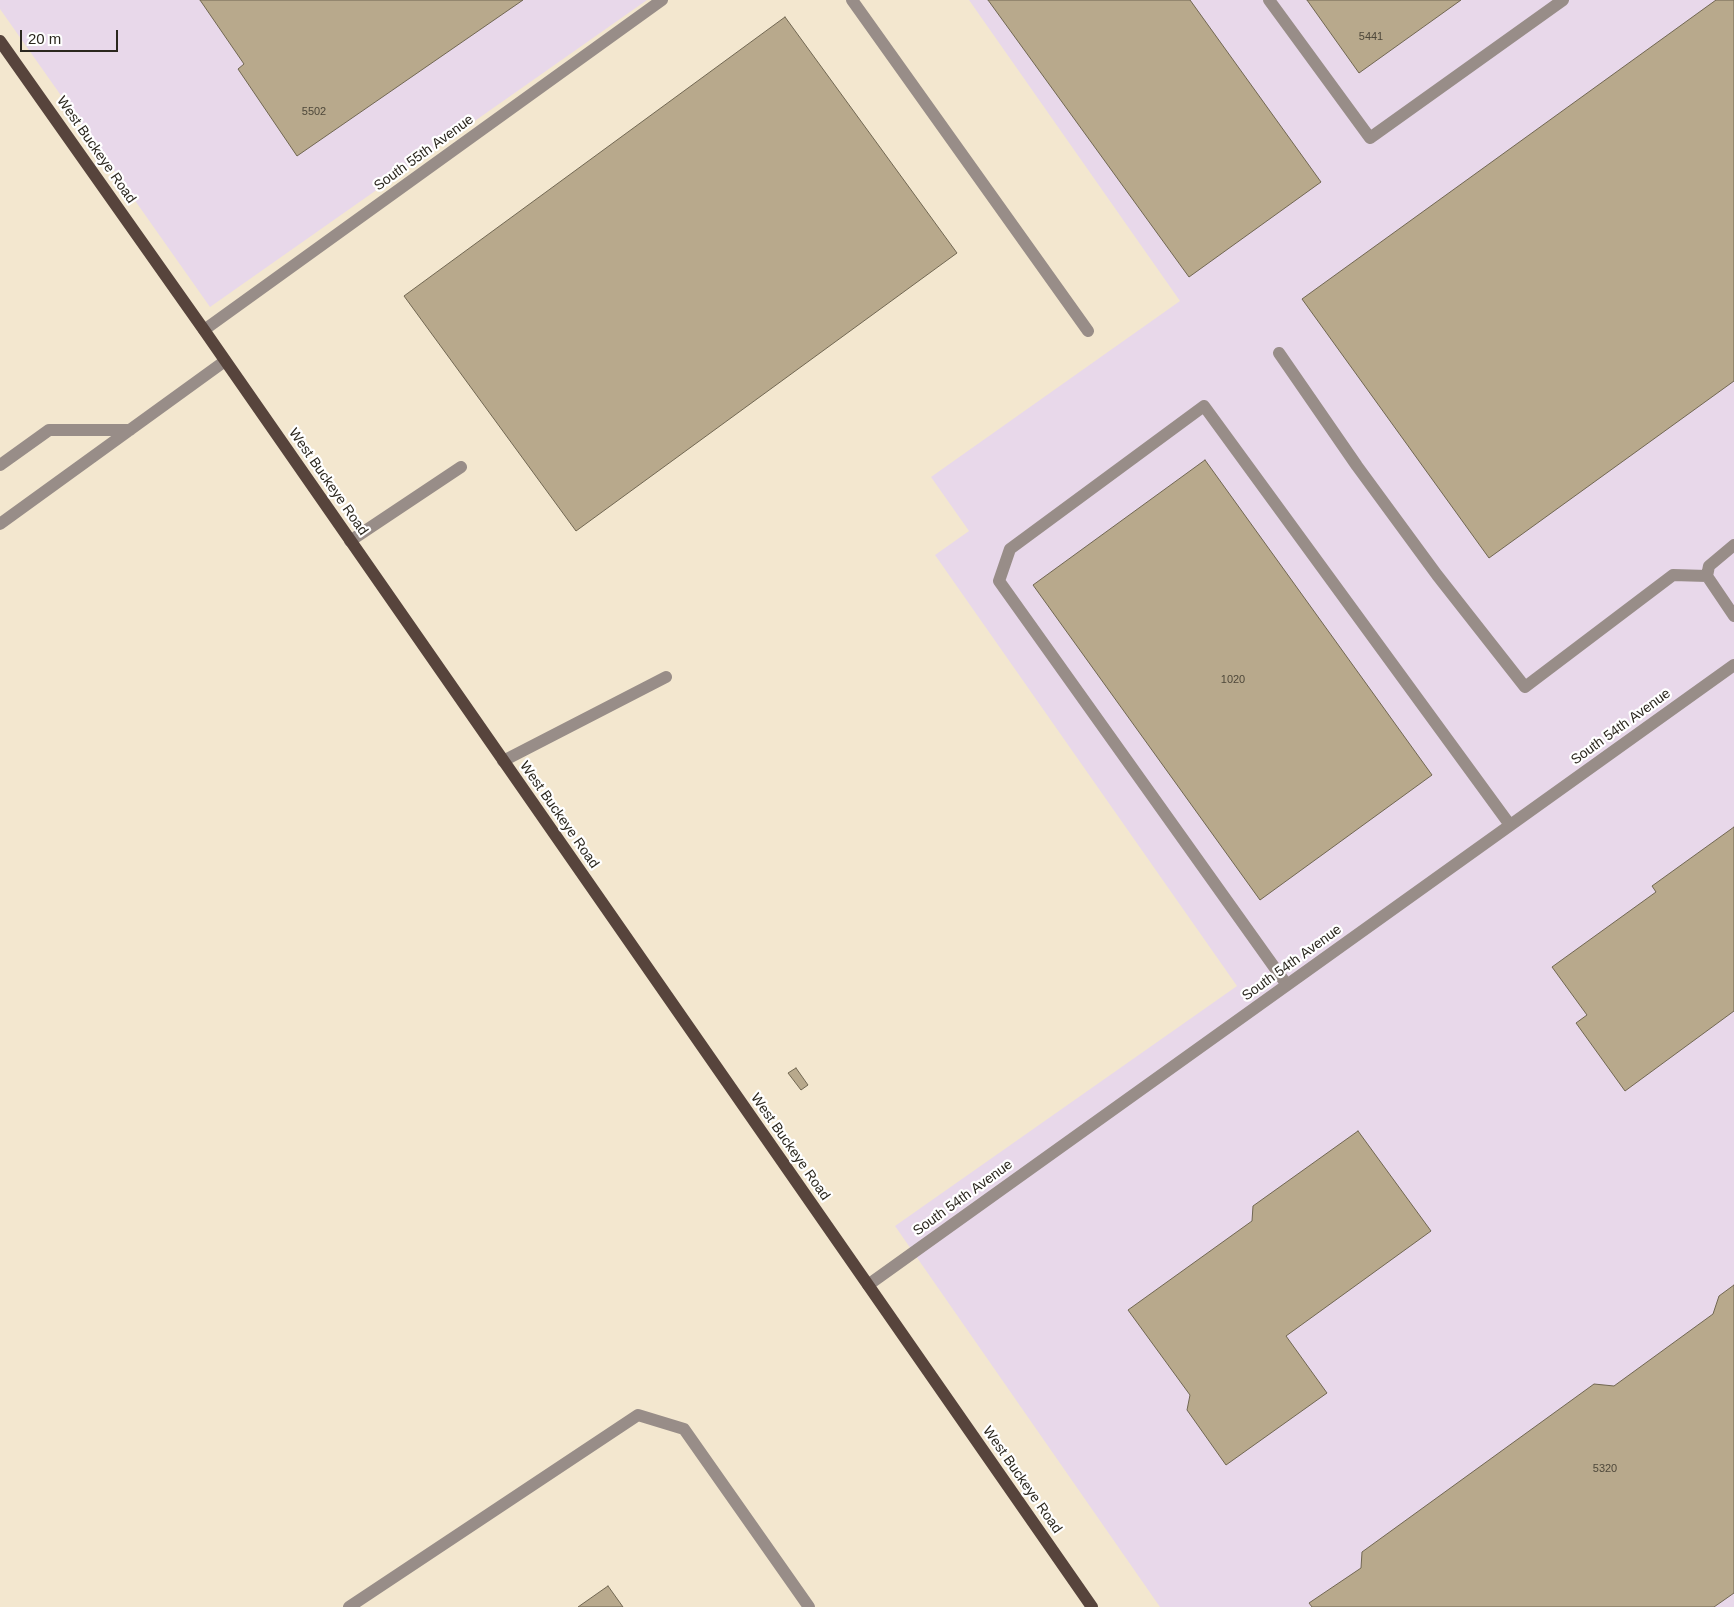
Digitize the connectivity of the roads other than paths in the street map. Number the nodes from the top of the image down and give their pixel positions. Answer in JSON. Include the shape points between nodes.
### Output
{"nodes":[{"id":1,"x":662,"y":0,"type":"edge"},
{"id":2,"x":852,"y":0,"type":"edge"},
{"id":3,"x":1269,"y":0,"type":"edge"},
{"id":4,"x":1563,"y":0,"type":"edge"},
{"id":5,"x":0,"y":41,"type":"edge"},
{"id":6,"x":204,"y":330,"type":"junction"},
{"id":7,"x":1088,"y":331,"type":"dead end"},
{"id":8,"x":1279,"y":352,"type":"dead end"},
{"id":9,"x":225,"y":361,"type":"junction"},
{"id":10,"x":130,"y":430,"type":"junction"},
{"id":11,"x":0,"y":465,"type":"edge"},
{"id":12,"x":461,"y":467,"type":"dead end"},
{"id":13,"x":0,"y":524,"type":"edge"},
{"id":14,"x":350,"y":541,"type":"junction"},
{"id":15,"x":1734,"y":544,"type":"edge"},
{"id":16,"x":1707,"y":576,"type":"junction"},
{"id":17,"x":1734,"y":616,"type":"edge"},
{"id":18,"x":1734,"y":665,"type":"edge"},
{"id":19,"x":666,"y":677,"type":"dead end"},
{"id":20,"x":503,"y":760,"type":"junction"},
{"id":21,"x":1510,"y":825,"type":"junction"},
{"id":22,"x":1287,"y":985,"type":"junction"},
{"id":23,"x":868,"y":1285,"type":"junction"},
{"id":24,"x":349,"y":1607,"type":"edge"},
{"id":25,"x":809,"y":1607,"type":"edge"},
{"id":26,"x":1092,"y":1607,"type":"edge"}],
"edges":[{"from":1,"to":6,"type":"street","name":"South 55th Avenue"},
{"from":2,"to":7,"type":"street"},
{"from":3,"to":4,"type":"street","via":[[1370,138]]},
{"from":5,"to":6,"type":"main road","name":"West Buckeye Road"},
{"from":6,"to":9,"type":"main road","name":"West Buckeye Road"},
{"from":8,"to":16,"type":"street","via":[[1431,567],[1525,687],[1673,575]]},
{"from":9,"to":10,"type":"street"},
{"from":9,"to":14,"type":"main road","name":"West Buckeye Road"},
{"from":10,"to":11,"type":"street","via":[[49,430]]},
{"from":10,"to":13,"type":"street"},
{"from":12,"to":14,"type":"street"},
{"from":14,"to":20,"type":"main road","name":"West Buckeye Road"},
{"from":15,"to":16,"type":"street","via":[[1709,566]]},
{"from":16,"to":17,"type":"street"},
{"from":18,"to":21,"type":"street","name":"South 54th Avenue"},
{"from":19,"to":20,"type":"street"},
{"from":20,"to":23,"type":"main road","name":"West Buckeye Road"},
{"from":21,"to":22,"type":"street","name":"South 54th Avenue"},
{"from":21,"to":22,"type":"street","via":[[1204,406],[1010,549],[1000,581]]},
{"from":22,"to":23,"type":"street","name":"South 54th Avenue"},
{"from":23,"to":26,"type":"main road","name":"West Buckeye Road"},
{"from":24,"to":25,"type":"street","via":[[638,1415],[684,1429]]}]}
